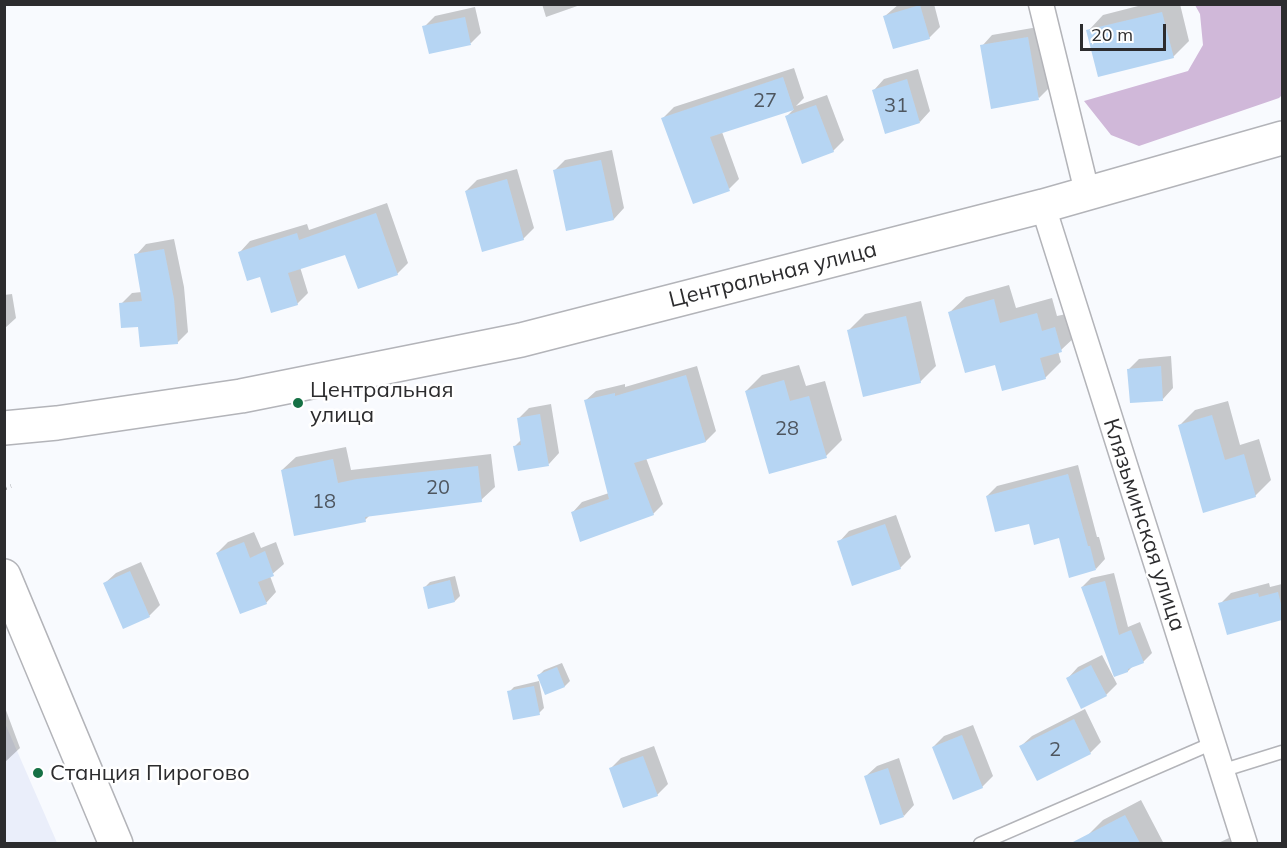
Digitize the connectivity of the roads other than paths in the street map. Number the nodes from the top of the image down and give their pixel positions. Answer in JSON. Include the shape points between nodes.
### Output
{"nodes":[{"id":1,"x":1041,"y":4,"type":"edge"},
{"id":2,"x":1268,"y":142,"type":"edge"},
{"id":3,"x":1087,"y":192,"type":"junction"},
{"id":4,"x":1043,"y":206,"type":"junction"},
{"id":5,"x":4,"y":428,"type":"edge"},
{"id":6,"x":4,"y":576,"type":"edge"},
{"id":7,"x":1213,"y":743,"type":"junction"},
{"id":8,"x":1282,"y":752,"type":"edge"},
{"id":9,"x":1221,"y":771,"type":"junction"},
{"id":10,"x":116,"y":843,"type":"edge"},
{"id":11,"x":980,"y":843,"type":"edge"},
{"id":12,"x":1245,"y":843,"type":"edge"}],
"edges":[{"from":1,"to":3,"type":"street"},
{"from":2,"to":3,"type":"street","name":"Центральная улица"},
{"from":3,"to":4,"type":"street","name":"Центральная улица"},
{"from":4,"to":5,"type":"street","name":"Центральная улица","via":[[521,340],[241,396]]},
{"from":4,"to":7,"type":"street","name":"Клязьминская улица"},
{"from":6,"to":10,"type":"street"},
{"from":7,"to":9,"type":"street","name":"Клязьминская улица"},
{"from":7,"to":11,"type":"lane"},
{"from":8,"to":9,"type":"lane"},
{"from":9,"to":12,"type":"street","name":"Клязьминская улица"}]}
